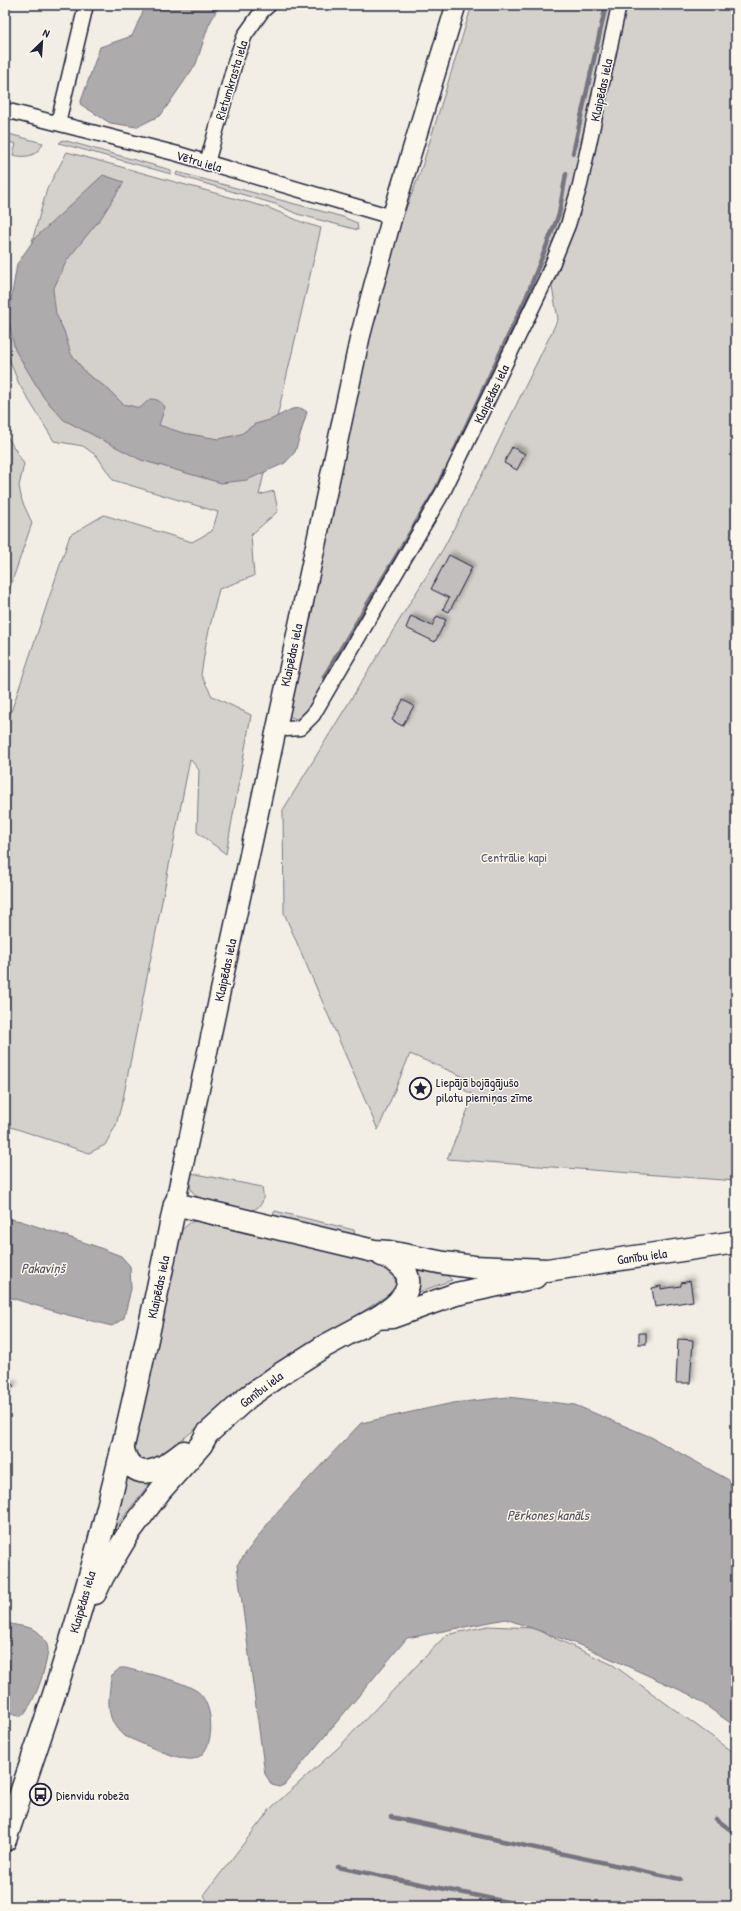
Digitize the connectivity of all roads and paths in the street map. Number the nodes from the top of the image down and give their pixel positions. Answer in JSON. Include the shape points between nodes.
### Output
{"nodes":[{"id":1,"x":86,"y":5,"type":"edge"},
{"id":2,"x":269,"y":5,"type":"edge"},
{"id":3,"x":456,"y":5,"type":"edge"},
{"id":4,"x":619,"y":5,"type":"edge"},
{"id":5,"x":5,"y":110,"type":"edge"},
{"id":6,"x":58,"y":123,"type":"junction"},
{"id":7,"x":207,"y":163,"type":"junction"},
{"id":8,"x":392,"y":217,"type":"junction"},
{"id":9,"x":276,"y":724,"type":"junction"},
{"id":10,"x":175,"y":1204,"type":"junction"},
{"id":11,"x":736,"y":1242,"type":"edge"},
{"id":12,"x":374,"y":1251,"type":"junction"},
{"id":13,"x":547,"y":1270,"type":"junction"},
{"id":14,"x":377,"y":1318,"type":"junction"},
{"id":15,"x":207,"y":1434,"type":"junction"},
{"id":16,"x":122,"y":1447,"type":"junction"},
{"id":17,"x":73,"y":1634,"type":"junction"},
{"id":18,"x":5,"y":1840,"type":"edge"}],
"edges":[{"from":1,"to":6,"type":"street"},
{"from":2,"to":7,"type":"street","name":"Rietumkrasta iela","via":[[245,35]]},
{"from":3,"to":8,"type":"main road","name":"Klaipēdas iela"},
{"from":4,"to":9,"type":"street","name":"Klaipēdas iela","via":[[580,185],[568,225],[547,278],[444,492],[313,715],[300,728],[287,729]]},
{"from":5,"to":6,"type":"street","name":"Vētru iela"},
{"from":6,"to":7,"type":"street","name":"Vētru iela"},
{"from":7,"to":8,"type":"street","name":"Vētru iela"},
{"from":8,"to":9,"type":"main road","name":"Klaipēdas iela","via":[[360,337]]},
{"from":9,"to":10,"type":"main road","name":"Klaipēdas iela"},
{"from":10,"to":12,"type":"highway","name":"Ganību iela"},
{"from":10,"to":16,"type":"highway","name":"Klaipēdas iela"},
{"from":11,"to":13,"type":"highway","name":"Ganību iela"},
{"from":12,"to":13,"type":"highway","name":"Ganību iela","via":[[474,1267]]},
{"from":12,"to":14,"type":"highway","via":[[393,1258],[406,1270],[409,1284],[400,1301]]},
{"from":13,"to":14,"type":"highway","name":"Ganību iela","via":[[537,1276],[456,1294],[392,1317]]},
{"from":14,"to":15,"type":"highway","name":"Ganību iela","via":[[323,1347],[279,1375],[248,1397]]},
{"from":15,"to":16,"type":"highway","via":[[171,1462],[148,1472],[133,1467]]},
{"from":15,"to":17,"type":"highway","name":"Ganību iela","via":[[201,1445],[160,1491],[128,1534]]},
{"from":16,"to":17,"type":"highway","name":"Klaipēdas iela","via":[[98,1547]]},
{"from":17,"to":18,"type":"highway","name":"Klaipēdas iela"}]}
